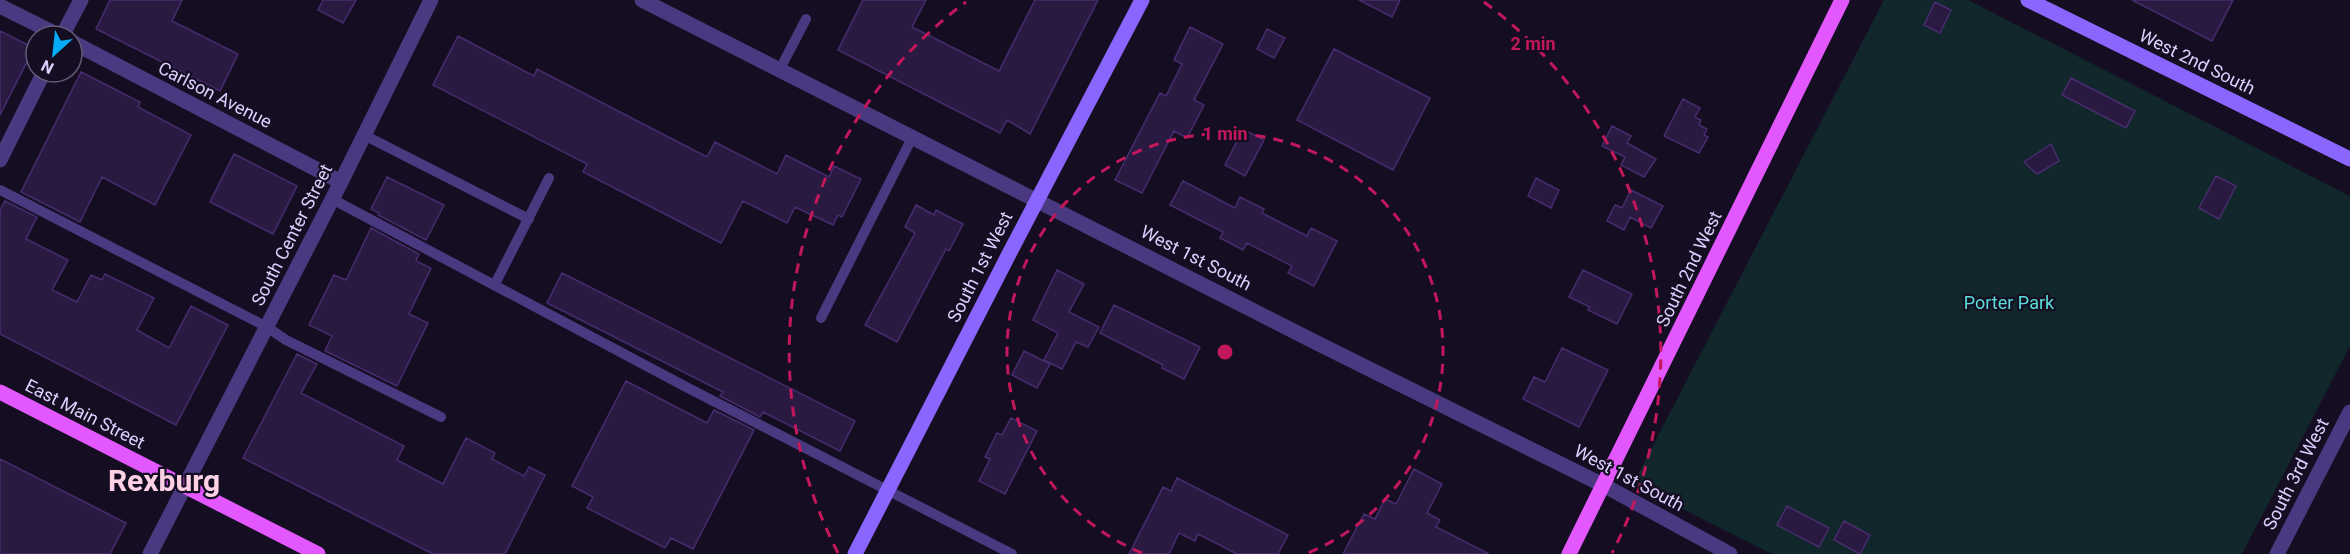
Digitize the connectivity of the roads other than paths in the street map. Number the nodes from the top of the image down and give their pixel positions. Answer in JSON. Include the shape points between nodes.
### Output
{"nodes":[{"id":1,"x":81,"y":0,"type":"edge"},
{"id":2,"x":431,"y":0,"type":"edge"},
{"id":3,"x":642,"y":0,"type":"edge"},
{"id":4,"x":1142,"y":0,"type":"edge"},
{"id":5,"x":1842,"y":0,"type":"edge"},
{"id":6,"x":2028,"y":0,"type":"edge"},
{"id":7,"x":0,"y":6,"type":"edge"},
{"id":8,"x":806,"y":19,"type":"dead end"},
{"id":9,"x":37,"y":24,"type":"edge"},
{"id":10,"x":68,"y":24,"type":"edge"},
{"id":11,"x":84,"y":48,"type":"edge"},
{"id":12,"x":780,"y":69,"type":"junction"},
{"id":13,"x":38,"y":84,"type":"edge"},
{"id":14,"x":364,"y":135,"type":"junction"},
{"id":15,"x":913,"y":136,"type":"junction"},
{"id":16,"x":2350,"y":159,"type":"edge"},
{"id":17,"x":0,"y":160,"type":"edge"},
{"id":18,"x":549,"y":178,"type":"dead end"},
{"id":19,"x":341,"y":182,"type":"junction"},
{"id":20,"x":0,"y":190,"type":"edge"},
{"id":21,"x":332,"y":199,"type":"junction"},
{"id":22,"x":1037,"y":199,"type":"junction"},
{"id":23,"x":529,"y":219,"type":"junction"},
{"id":24,"x":495,"y":284,"type":"junction"},
{"id":25,"x":821,"y":318,"type":"dead end"},
{"id":26,"x":267,"y":327,"type":"junction"},
{"id":27,"x":0,"y":392,"type":"edge"},
{"id":28,"x":2350,"y":412,"type":"edge"},
{"id":29,"x":441,"y":417,"type":"dead end"},
{"id":30,"x":1605,"y":486,"type":"junction"},
{"id":31,"x":185,"y":487,"type":"junction"},
{"id":32,"x":887,"y":490,"type":"junction"},
{"id":33,"x":858,"y":553,"type":"edge"},
{"id":34,"x":150,"y":554,"type":"edge"},
{"id":35,"x":318,"y":554,"type":"edge"},
{"id":36,"x":1012,"y":554,"type":"edge"},
{"id":37,"x":1569,"y":554,"type":"edge"},
{"id":38,"x":1730,"y":554,"type":"edge"},
{"id":39,"x":2277,"y":554,"type":"edge"}],
"edges":[{"from":1,"to":10,"type":"street"},
{"from":2,"to":14,"type":"street","name":"South Center Street"},
{"from":3,"to":12,"type":"street","name":"West 1st South"},
{"from":4,"to":22,"type":"street","name":"South 1st West"},
{"from":5,"to":30,"type":"main road","name":"South 2nd West"},
{"from":6,"to":16,"type":"street","name":"West 2nd South"},
{"from":7,"to":9,"type":"street"},
{"from":8,"to":12,"type":"lane"},
{"from":11,"to":19,"type":"street","name":"Carlson Avenue"},
{"from":12,"to":15,"type":"street","name":"West 1st South"},
{"from":13,"to":17,"type":"street"},
{"from":14,"to":19,"type":"street","name":"South Center Street"},
{"from":14,"to":23,"type":"lane"},
{"from":15,"to":22,"type":"street","name":"West 1st South"},
{"from":15,"to":25,"type":"lane"},
{"from":18,"to":23,"type":"lane"},
{"from":19,"to":21,"type":"street","name":"South Center Street"},
{"from":20,"to":26,"type":"lane"},
{"from":21,"to":24,"type":"lane"},
{"from":21,"to":26,"type":"street","name":"South Center Street"},
{"from":22,"to":30,"type":"street","name":"West 1st South"},
{"from":22,"to":32,"type":"street","name":"South 1st West"},
{"from":23,"to":24,"type":"lane"},
{"from":24,"to":32,"type":"lane"},
{"from":26,"to":29,"type":"lane"},
{"from":26,"to":31,"type":"street","name":"South Center Street"},
{"from":27,"to":31,"type":"main road","name":"East Main Street"},
{"from":28,"to":39,"type":"street","name":"South 3rd West"},
{"from":30,"to":37,"type":"main road","name":"South 2nd West"},
{"from":30,"to":38,"type":"street","name":"West 1st South"},
{"from":31,"to":34,"type":"street","name":"South Center Street"},
{"from":31,"to":35,"type":"main road","name":"East Main Street"},
{"from":32,"to":33,"type":"street","name":"South 1st West"},
{"from":32,"to":36,"type":"lane"}]}
